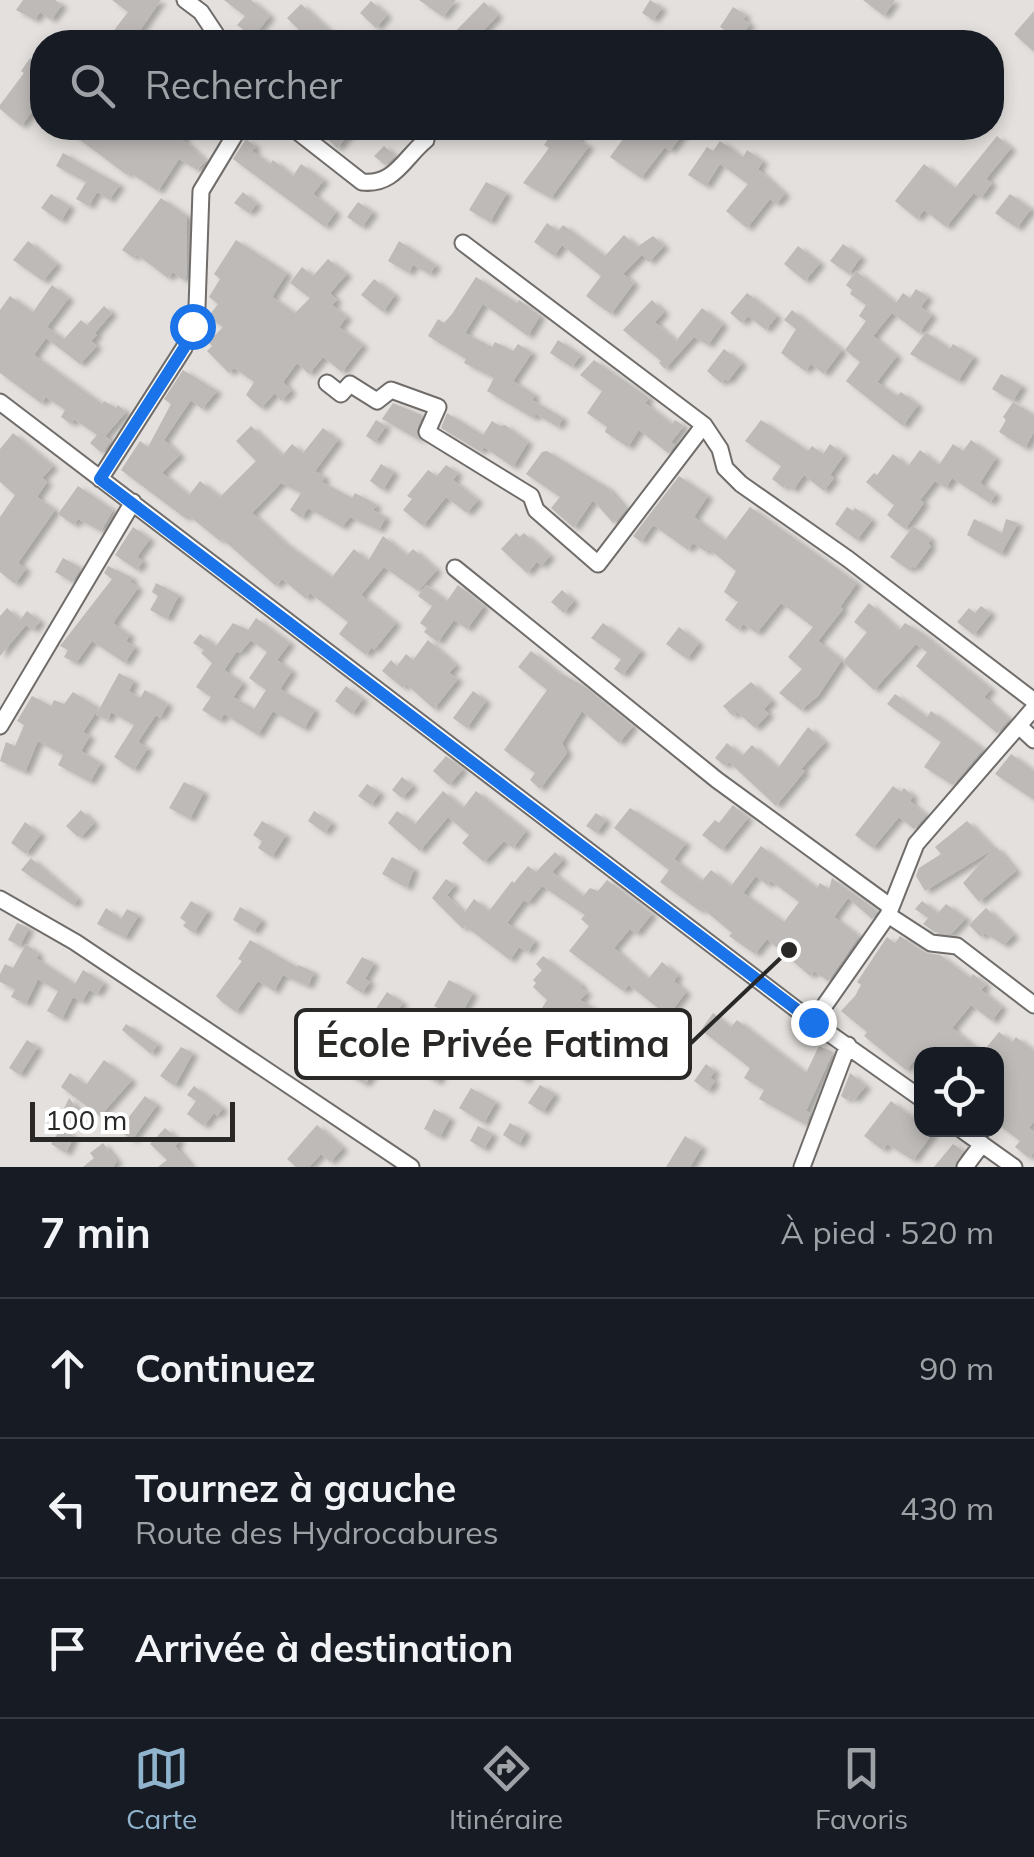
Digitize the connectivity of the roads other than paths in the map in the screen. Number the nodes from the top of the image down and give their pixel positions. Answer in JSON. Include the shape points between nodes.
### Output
{"nodes":[{"id":1,"x":185,"y":0,"type":"edge"},
{"id":2,"x":213,"y":30,"type":"edge"},
{"id":3,"x":231,"y":140,"type":"edge"},
{"id":4,"x":308,"y":140,"type":"edge"},
{"id":5,"x":426,"y":140,"type":"dead end"},
{"id":6,"x":464,"y":244,"type":"dead end"},
{"id":7,"x":327,"y":382,"type":"dead end"},
{"id":8,"x":0,"y":402,"type":"edge"},
{"id":9,"x":704,"y":425,"type":"junction"},
{"id":10,"x":100,"y":479,"type":"junction"},
{"id":11,"x":133,"y":502,"type":"junction"},
{"id":12,"x":455,"y":568,"type":"dead end"},
{"id":13,"x":1034,"y":705,"type":"edge"},
{"id":14,"x":0,"y":726,"type":"edge"},
{"id":15,"x":1018,"y":726,"type":"junction"},
{"id":16,"x":1034,"y":740,"type":"edge"},
{"id":17,"x":0,"y":899,"type":"edge"},
{"id":18,"x":890,"y":911,"type":"junction"},
{"id":19,"x":1034,"y":1005,"type":"edge"},
{"id":20,"x":813,"y":1022,"type":"junction"},
{"id":21,"x":848,"y":1044,"type":"junction"},
{"id":22,"x":914,"y":1093,"type":"edge"},
{"id":23,"x":972,"y":1137,"type":"edge"},
{"id":24,"x":982,"y":1144,"type":"junction"},
{"id":25,"x":411,"y":1167,"type":"edge"},
{"id":26,"x":802,"y":1167,"type":"edge"},
{"id":27,"x":965,"y":1167,"type":"edge"},
{"id":28,"x":1014,"y":1167,"type":"edge"}],
"edges":[{"from":1,"to":2,"type":"street"},
{"from":3,"to":10,"type":"street","via":[[200,191],[196,308],[184,348]]},
{"from":4,"to":5,"type":"street","via":[[371,183],[388,179]]},
{"from":6,"to":9,"type":"street"},
{"from":7,"to":9,"type":"street","via":[[341,394],[350,384],[377,401],[391,390],[438,407],[427,432],[530,496],[536,510],[598,564]]},
{"from":8,"to":10,"type":"street"},
{"from":9,"to":13,"type":"street","via":[[725,468],[741,484]]},
{"from":10,"to":11,"type":"street"},
{"from":11,"to":14,"type":"street"},
{"from":11,"to":20,"type":"street"},
{"from":12,"to":18,"type":"street"},
{"from":13,"to":15,"type":"street"},
{"from":15,"to":16,"type":"street"},
{"from":15,"to":18,"type":"street","via":[[916,844]]},
{"from":17,"to":25,"type":"street"},
{"from":18,"to":19,"type":"street","via":[[931,943],[957,946]]},
{"from":18,"to":20,"type":"street"},
{"from":20,"to":21,"type":"street"},
{"from":21,"to":22,"type":"street"},
{"from":21,"to":26,"type":"street"},
{"from":23,"to":24,"type":"street"},
{"from":24,"to":27,"type":"street"},
{"from":24,"to":28,"type":"street"}]}
